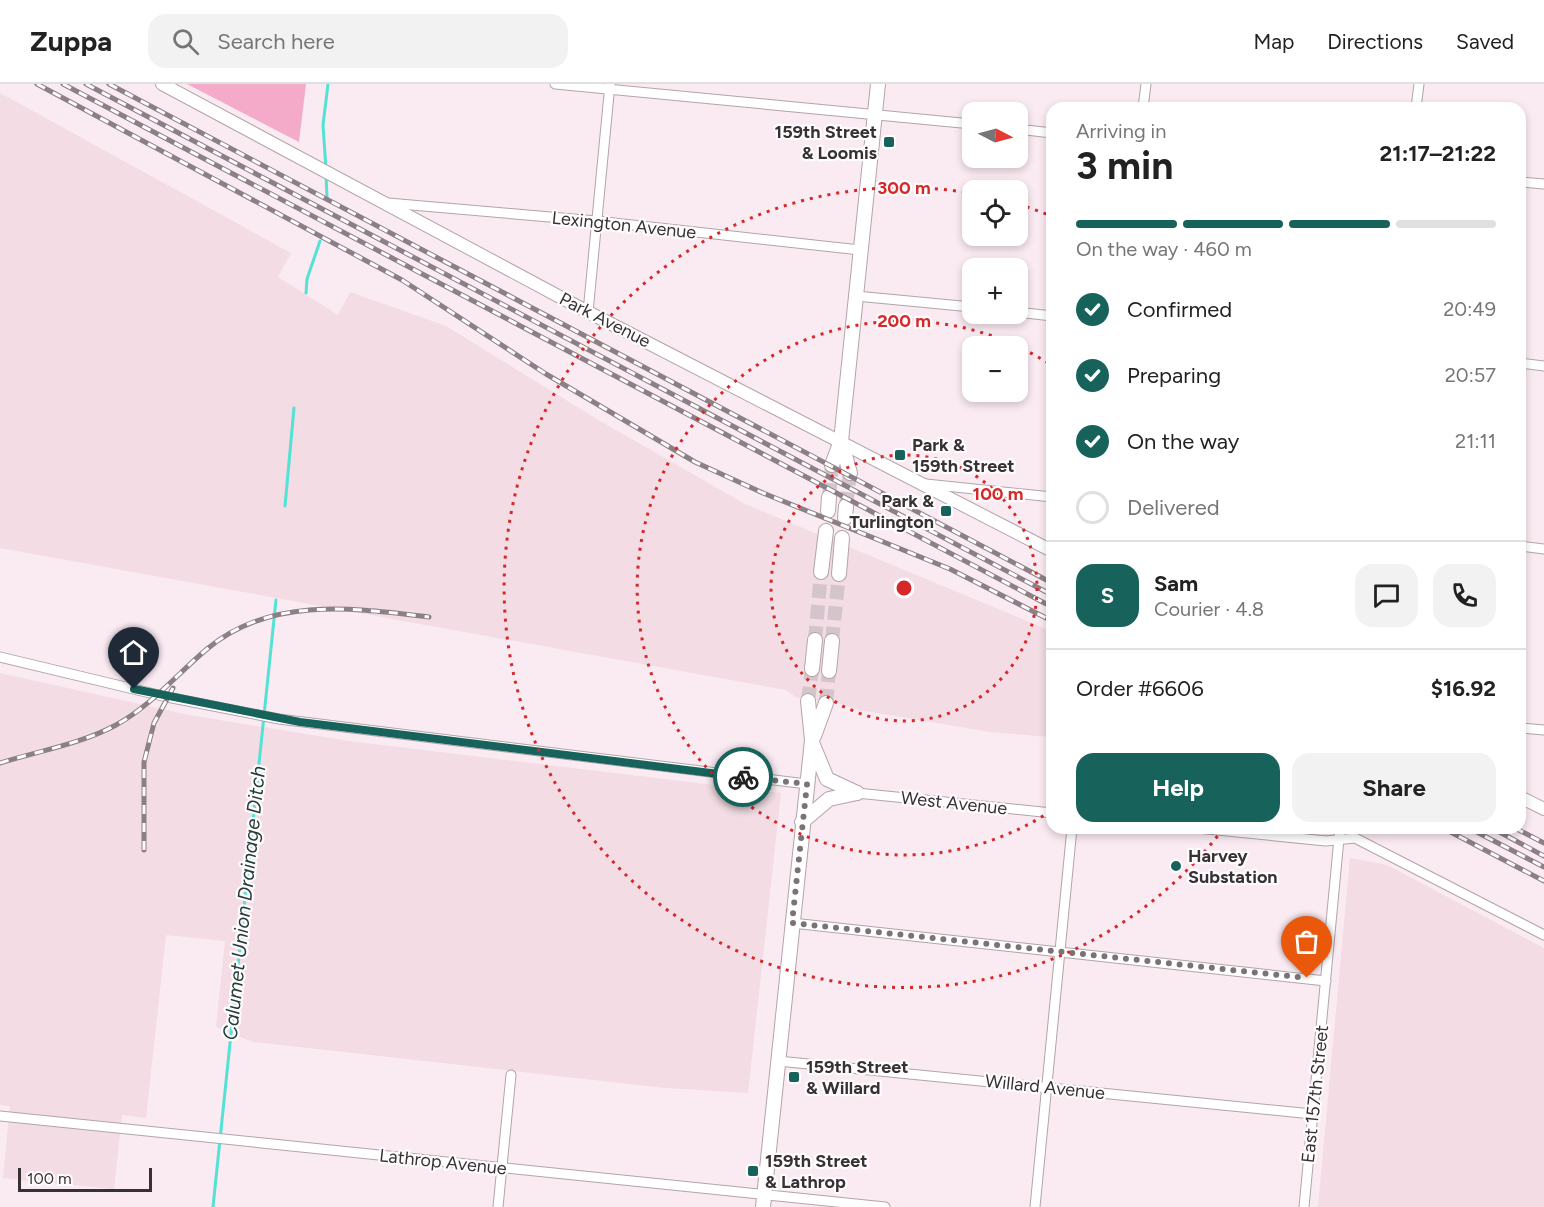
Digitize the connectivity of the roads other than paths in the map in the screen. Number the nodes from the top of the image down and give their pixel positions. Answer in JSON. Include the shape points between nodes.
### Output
{"nodes":[{"id":1,"x":162,"y":84,"type":"edge"},
{"id":2,"x":555,"y":84,"type":"edge"},
{"id":3,"x":878,"y":84,"type":"edge"},
{"id":4,"x":1146,"y":84,"type":"edge"},
{"id":5,"x":1419,"y":84,"type":"edge"},
{"id":6,"x":609,"y":87,"type":"edge"},
{"id":7,"x":1144,"y":102,"type":"edge"},
{"id":8,"x":1417,"y":102,"type":"edge"},
{"id":9,"x":874,"y":114,"type":"junction"},
{"id":10,"x":962,"y":123,"type":"edge"},
{"id":11,"x":1028,"y":130,"type":"edge"},
{"id":12,"x":1046,"y":132,"type":"edge"},
{"id":13,"x":1526,"y":182,"type":"edge"},
{"id":14,"x":1544,"y":184,"type":"edge"},
{"id":15,"x":387,"y":202,"type":"junction"},
{"id":16,"x":596,"y":221,"type":"junction"},
{"id":17,"x":861,"y":250,"type":"junction"},
{"id":18,"x":856,"y":296,"type":"junction"},
{"id":19,"x":962,"y":307,"type":"edge"},
{"id":20,"x":588,"y":312,"type":"junction"},
{"id":21,"x":1028,"y":313,"type":"edge"},
{"id":22,"x":1046,"y":314,"type":"edge"},
{"id":23,"x":1526,"y":364,"type":"edge"},
{"id":24,"x":1544,"y":366,"type":"edge"},
{"id":25,"x":841,"y":441,"type":"junction"},
{"id":26,"x":832,"y":465,"type":"tunnel mouth"},
{"id":27,"x":850,"y":473,"type":"tunnel mouth"},
{"id":28,"x":926,"y":484,"type":"junction"},
{"id":29,"x":1046,"y":496,"type":"edge"},
{"id":30,"x":826,"y":531,"type":"dead end"},
{"id":31,"x":842,"y":538,"type":"dead end"},
{"id":32,"x":1526,"y":547,"type":"edge"},
{"id":33,"x":1046,"y":548,"type":"edge"},
{"id":34,"x":1544,"y":549,"type":"edge"},
{"id":35,"x":821,"y":572,"type":"tunnel mouth"},
{"id":36,"x":839,"y":574,"type":"tunnel mouth"},
{"id":37,"x":815,"y":640,"type":"tunnel mouth"},
{"id":38,"x":832,"y":642,"type":"tunnel mouth"},
{"id":39,"x":0,"y":657,"type":"edge"},
{"id":40,"x":812,"y":669,"type":"tunnel mouth"},
{"id":41,"x":829,"y":671,"type":"tunnel mouth"},
{"id":42,"x":808,"y":701,"type":"tunnel mouth"},
{"id":43,"x":826,"y":703,"type":"tunnel mouth"},
{"id":44,"x":1526,"y":728,"type":"edge"},
{"id":45,"x":1544,"y":730,"type":"edge"},
{"id":46,"x":812,"y":740,"type":"junction"},
{"id":47,"x":807,"y":784,"type":"junction"},
{"id":48,"x":857,"y":793,"type":"junction"},
{"id":49,"x":1526,"y":799,"type":"edge"},
{"id":50,"x":1544,"y":809,"type":"edge"},
{"id":51,"x":1046,"y":812,"type":"edge"},
{"id":52,"x":802,"y":822,"type":"junction"},
{"id":53,"x":1071,"y":834,"type":"edge"},
{"id":54,"x":1257,"y":834,"type":"edge"},
{"id":55,"x":1338,"y":834,"type":"edge"},
{"id":56,"x":1340,"y":834,"type":"edge"},
{"id":57,"x":1343,"y":834,"type":"edge"},
{"id":58,"x":792,"y":923,"type":"junction"},
{"id":59,"x":1544,"y":935,"type":"edge"},
{"id":60,"x":1060,"y":952,"type":"junction"},
{"id":61,"x":1326,"y":981,"type":"junction"},
{"id":62,"x":778,"y":1061,"type":"junction"},
{"id":63,"x":511,"y":1075,"type":"dead end"},
{"id":64,"x":1047,"y":1088,"type":"junction"},
{"id":65,"x":1312,"y":1114,"type":"junction"},
{"id":66,"x":0,"y":1116,"type":"edge"},
{"id":67,"x":502,"y":1169,"type":"junction"},
{"id":68,"x":764,"y":1201,"type":"edge"},
{"id":69,"x":498,"y":1207,"type":"edge"},
{"id":70,"x":885,"y":1207,"type":"edge"},
{"id":71,"x":1035,"y":1207,"type":"edge"},
{"id":72,"x":1304,"y":1207,"type":"edge"}],
"edges":[{"from":1,"to":15,"type":"street","name":"Park Avenue"},
{"from":2,"to":6,"type":"street"},
{"from":3,"to":9,"type":"main road"},
{"from":4,"to":7,"type":"street"},
{"from":5,"to":8,"type":"street"},
{"from":6,"to":9,"type":"street"},
{"from":6,"to":16,"type":"street"},
{"from":9,"to":10,"type":"street"},
{"from":9,"to":17,"type":"main road"},
{"from":11,"to":12,"type":"street"},
{"from":13,"to":14,"type":"street"},
{"from":15,"to":16,"type":"street","name":"Lexington Avenue"},
{"from":15,"to":20,"type":"street","name":"Park Avenue"},
{"from":16,"to":17,"type":"street","name":"Lexington Avenue"},
{"from":16,"to":20,"type":"street"},
{"from":17,"to":18,"type":"main road"},
{"from":18,"to":19,"type":"street"},
{"from":18,"to":25,"type":"main road"},
{"from":20,"to":25,"type":"street","name":"Park Avenue"},
{"from":21,"to":22,"type":"street"},
{"from":23,"to":24,"type":"street"},
{"from":25,"to":26,"type":"main road"},
{"from":25,"to":27,"type":"main road"},
{"from":25,"to":28,"type":"street","name":"Park Avenue"},
{"from":28,"to":29,"type":"street"},
{"from":28,"to":33,"type":"street","name":"Park Avenue"},
{"from":30,"to":35,"type":"main road"},
{"from":31,"to":36,"type":"main road"},
{"from":32,"to":34,"type":"street"},
{"from":37,"to":40,"type":"main road"},
{"from":38,"to":41,"type":"main road"},
{"from":39,"to":47,"type":"street","via":[[279,719]]},
{"from":42,"to":46,"type":"main road"},
{"from":43,"to":46,"type":"main road"},
{"from":44,"to":45,"type":"street"},
{"from":46,"to":47,"type":"main road"},
{"from":46,"to":48,"type":"main road","via":[[827,780]]},
{"from":47,"to":52,"type":"main road"},
{"from":48,"to":51,"type":"street","name":"West Avenue"},
{"from":48,"to":52,"type":"main road","via":[[829,799]]},
{"from":49,"to":50,"type":"street"},
{"from":52,"to":58,"type":"main road"},
{"from":53,"to":60,"type":"street"},
{"from":54,"to":55,"type":"street","via":[[1326,841]]},
{"from":56,"to":61,"type":"street","name":"East 157th Street"},
{"from":57,"to":59,"type":"street"},
{"from":58,"to":60,"type":"street"},
{"from":58,"to":62,"type":"main road"},
{"from":60,"to":61,"type":"street"},
{"from":60,"to":64,"type":"street"},
{"from":61,"to":65,"type":"street","name":"East 157th Street"},
{"from":62,"to":64,"type":"street","name":"Willard Avenue"},
{"from":62,"to":68,"type":"main road"},
{"from":63,"to":67,"type":"street"},
{"from":64,"to":65,"type":"street","name":"Willard Avenue"},
{"from":64,"to":71,"type":"street"},
{"from":65,"to":72,"type":"street","name":"East 157th Street"},
{"from":66,"to":67,"type":"street","name":"Lathrop Avenue"},
{"from":67,"to":68,"type":"street","name":"Lathrop Avenue"},
{"from":67,"to":69,"type":"street"},
{"from":68,"to":70,"type":"street","name":"Lathrop Avenue"}]}
